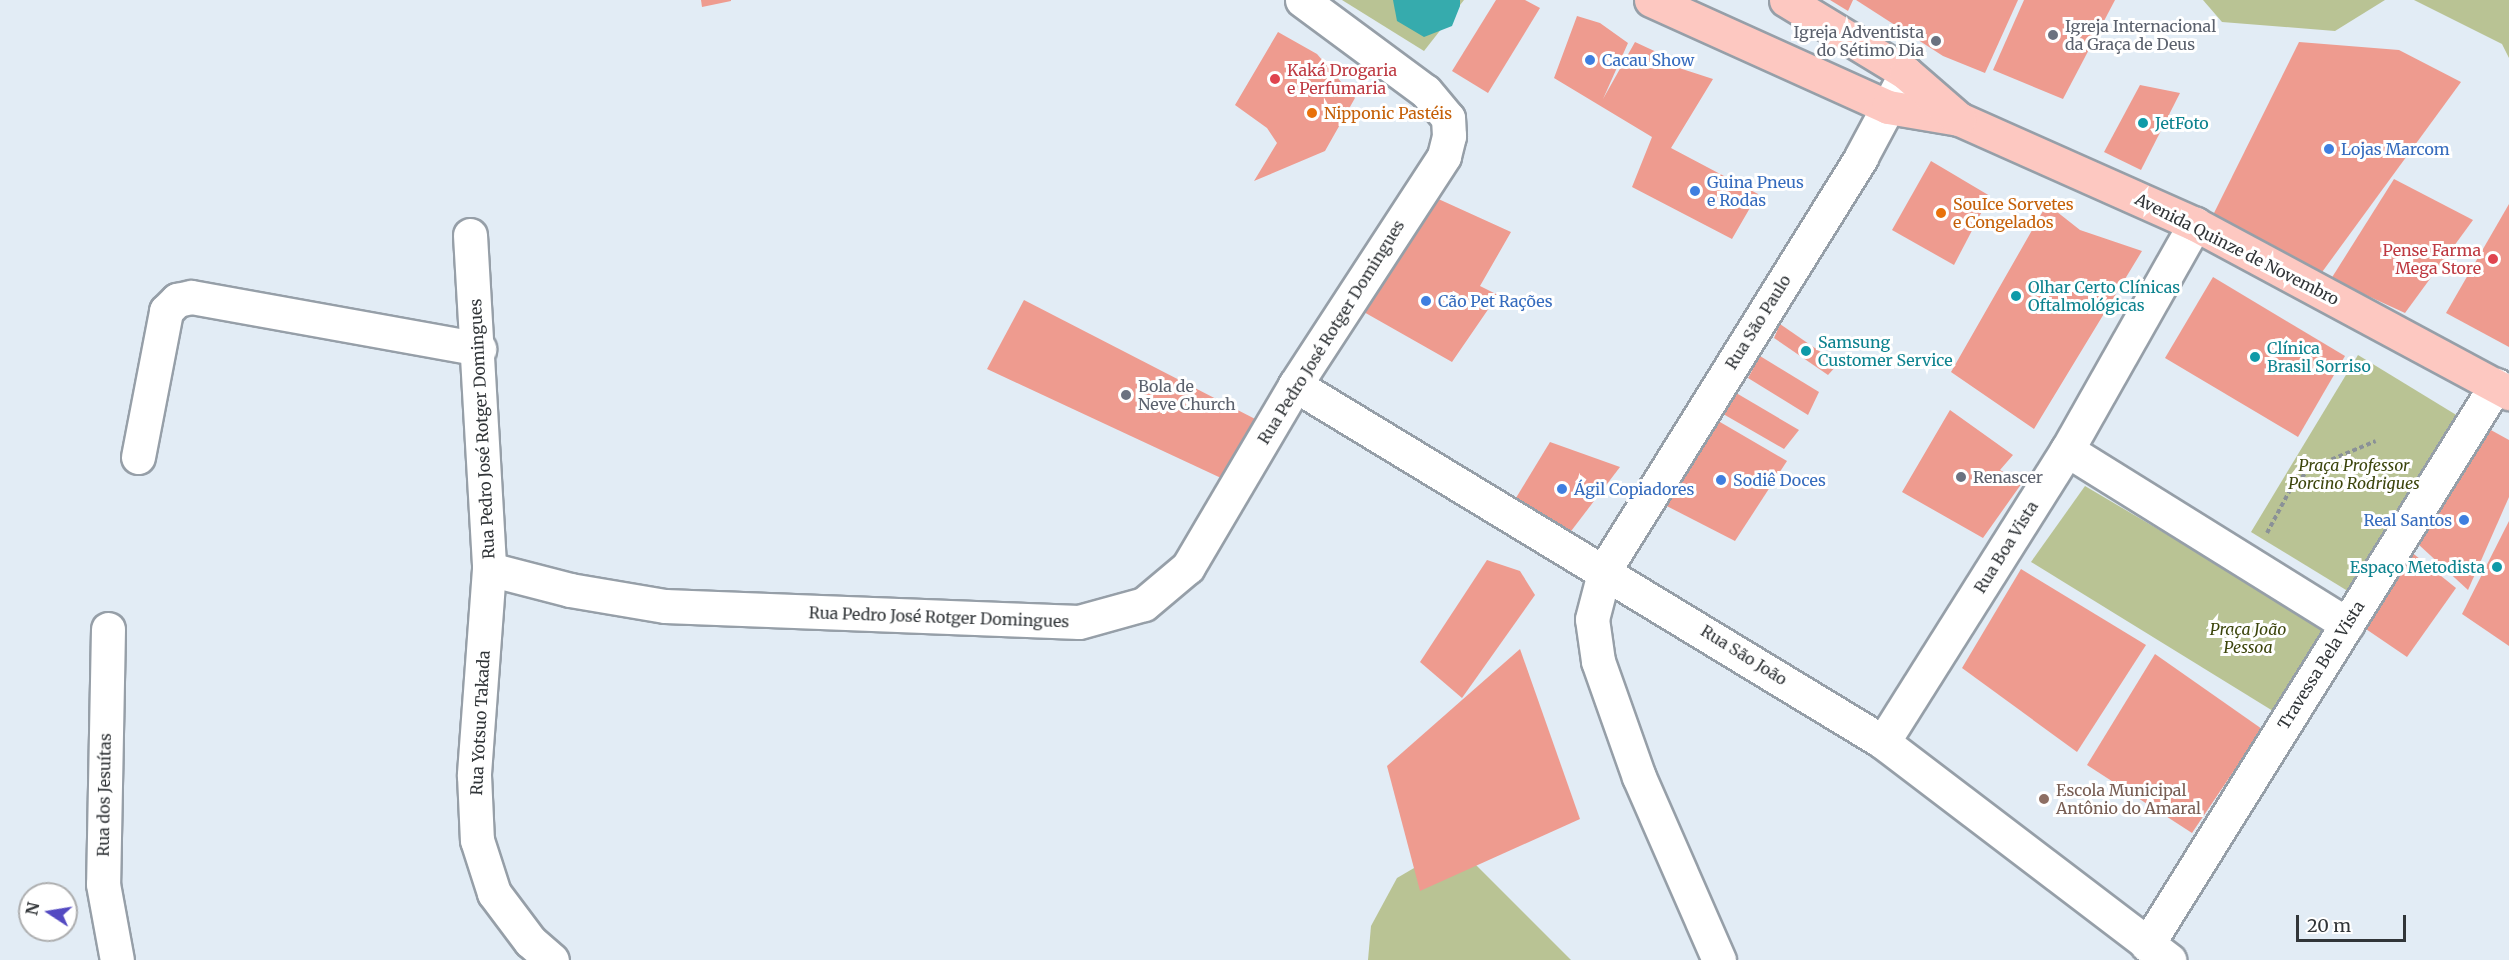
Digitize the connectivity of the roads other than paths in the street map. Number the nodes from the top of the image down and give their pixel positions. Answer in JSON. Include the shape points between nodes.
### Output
{"nodes":[{"id":1,"x":1302,"y":0,"type":"edge"},
{"id":2,"x":1651,"y":0,"type":"edge"},
{"id":3,"x":1786,"y":0,"type":"edge"},
{"id":4,"x":1906,"y":73,"type":"junction"},
{"id":5,"x":1888,"y":107,"type":"junction"},
{"id":6,"x":1959,"y":119,"type":"junction"},
{"id":7,"x":2195,"y":224,"type":"junction"},
{"id":8,"x":470,"y":235,"type":"dead end"},
{"id":9,"x":479,"y":349,"type":"junction"},
{"id":10,"x":1295,"y":385,"type":"junction"},
{"id":11,"x":2502,"y":389,"type":"edge"},
{"id":12,"x":2067,"y":450,"type":"junction"},
{"id":13,"x":138,"y":457,"type":"dead end"},
{"id":14,"x":489,"y":569,"type":"junction"},
{"id":15,"x":1605,"y":569,"type":"junction"},
{"id":16,"x":2348,"y":624,"type":"junction"},
{"id":17,"x":108,"y":629,"type":"dead end"},
{"id":18,"x":1883,"y":742,"type":"junction"},
{"id":19,"x":2158,"y":952,"type":"edge"},
{"id":20,"x":117,"y":960,"type":"edge"},
{"id":21,"x":552,"y":960,"type":"edge"},
{"id":22,"x":1719,"y":960,"type":"edge"}],
"edges":[{"from":1,"to":10,"type":"street","name":"Rua Pedro José Rotger Domingues","via":[[1425,91],[1448,118],[1444,156]]},
{"from":2,"to":5,"type":"main road","name":"Avenida Quinze de Novembro"},
{"from":3,"to":4,"type":"main road","name":"Avenida Quinze de Novembro"},
{"from":4,"to":5,"type":"street","name":"Rua São Paulo"},
{"from":4,"to":6,"type":"main road","name":"Avenida Quinze de Novembro"},
{"from":5,"to":6,"type":"main road","name":"Avenida Quinze de Novembro"},
{"from":5,"to":15,"type":"street","name":"Rua São Paulo"},
{"from":6,"to":7,"type":"main road","name":"Avenida Quinze de Novembro"},
{"from":7,"to":11,"type":"main road","name":"Avenida Quinze de Novembro"},
{"from":7,"to":12,"type":"street","name":"Rua Boa Vista"},
{"from":8,"to":9,"type":"street","name":"Rua Pedro José Rotger Domingues"},
{"from":9,"to":13,"type":"street","via":[[191,297],[177,300],[166,311]]},
{"from":9,"to":14,"type":"street","name":"Rua Pedro José Rotger Domingues"},
{"from":10,"to":14,"type":"street","name":"Rua Pedro José Rotger Domingues","via":[[1188,567],[1144,604],[1079,622],[665,606],[570,590]]},
{"from":10,"to":15,"type":"street","name":"Rua São João"},
{"from":11,"to":16,"type":"street","name":"Travessa Bela Vista"},
{"from":12,"to":16,"type":"street"},
{"from":12,"to":18,"type":"street","name":"Rua Boa Vista"},
{"from":14,"to":21,"type":"street","name":"Rua Yotsuo Takada","via":[[474,775],[477,840],[494,893],[530,941]]},
{"from":15,"to":18,"type":"street","name":"Rua São João"},
{"from":15,"to":22,"type":"street","name":"Rua São Paulo","via":[[1592,620],[1598,662],[1639,777]]},
{"from":16,"to":19,"type":"street","name":"Travessa Bela Vista"},
{"from":17,"to":20,"type":"street","name":"Rua dos Jesuítas","via":[[103,884]]},
{"from":18,"to":19,"type":"street","name":"Rua São João"}]}
